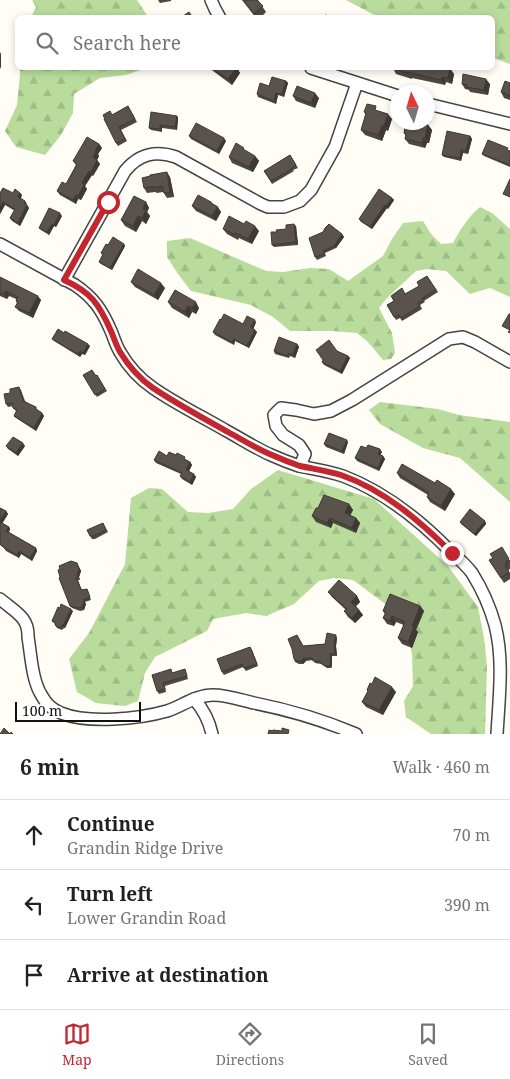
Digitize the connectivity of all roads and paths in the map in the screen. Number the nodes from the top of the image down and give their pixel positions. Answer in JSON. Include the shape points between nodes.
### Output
{"nodes":[{"id":1,"x":211,"y":0,"type":"edge"},
{"id":2,"x":218,"y":15,"type":"edge"},
{"id":3,"x":317,"y":70,"type":"edge"},
{"id":4,"x":357,"y":83,"type":"junction"},
{"id":5,"x":390,"y":93,"type":"edge"},
{"id":6,"x":435,"y":106,"type":"edge"},
{"id":7,"x":510,"y":124,"type":"edge"},
{"id":8,"x":0,"y":244,"type":"edge"},
{"id":9,"x":64,"y":280,"type":"junction"},
{"id":10,"x":510,"y":362,"type":"edge"},
{"id":11,"x":300,"y":466,"type":"junction"},
{"id":12,"x":0,"y":599,"type":"edge"},
{"id":13,"x":194,"y":699,"type":"junction"},
{"id":14,"x":212,"y":734,"type":"edge"},
{"id":15,"x":356,"y":734,"type":"edge"},
{"id":16,"x":498,"y":734,"type":"edge"}],
"edges":[{"from":1,"to":2,"type":"street"},
{"from":3,"to":4,"type":"street"},
{"from":4,"to":5,"type":"street"},
{"from":4,"to":9,"type":"street","via":[[335,147],[311,190],[300,201],[284,207],[268,207],[176,157],[160,153],[144,156],[125,171]]},
{"from":6,"to":7,"type":"street"},
{"from":8,"to":9,"type":"street"},
{"from":9,"to":11,"type":"street","via":[[94,300],[119,351],[152,387],[269,454]]},
{"from":10,"to":11,"type":"street","via":[[463,337],[449,339],[331,411],[314,414],[281,408],[274,415],[276,426],[300,445],[305,454]]},
{"from":11,"to":16,"type":"street","via":[[342,476],[384,496],[418,521],[471,572],[495,625],[500,664]]},
{"from":12,"to":13,"type":"street","via":[[24,619],[38,690],[47,704],[60,713],[108,719],[148,716]]},
{"from":13,"to":14,"type":"street","via":[[208,719]]},
{"from":13,"to":15,"type":"street","via":[[224,696],[287,710]]}]}
